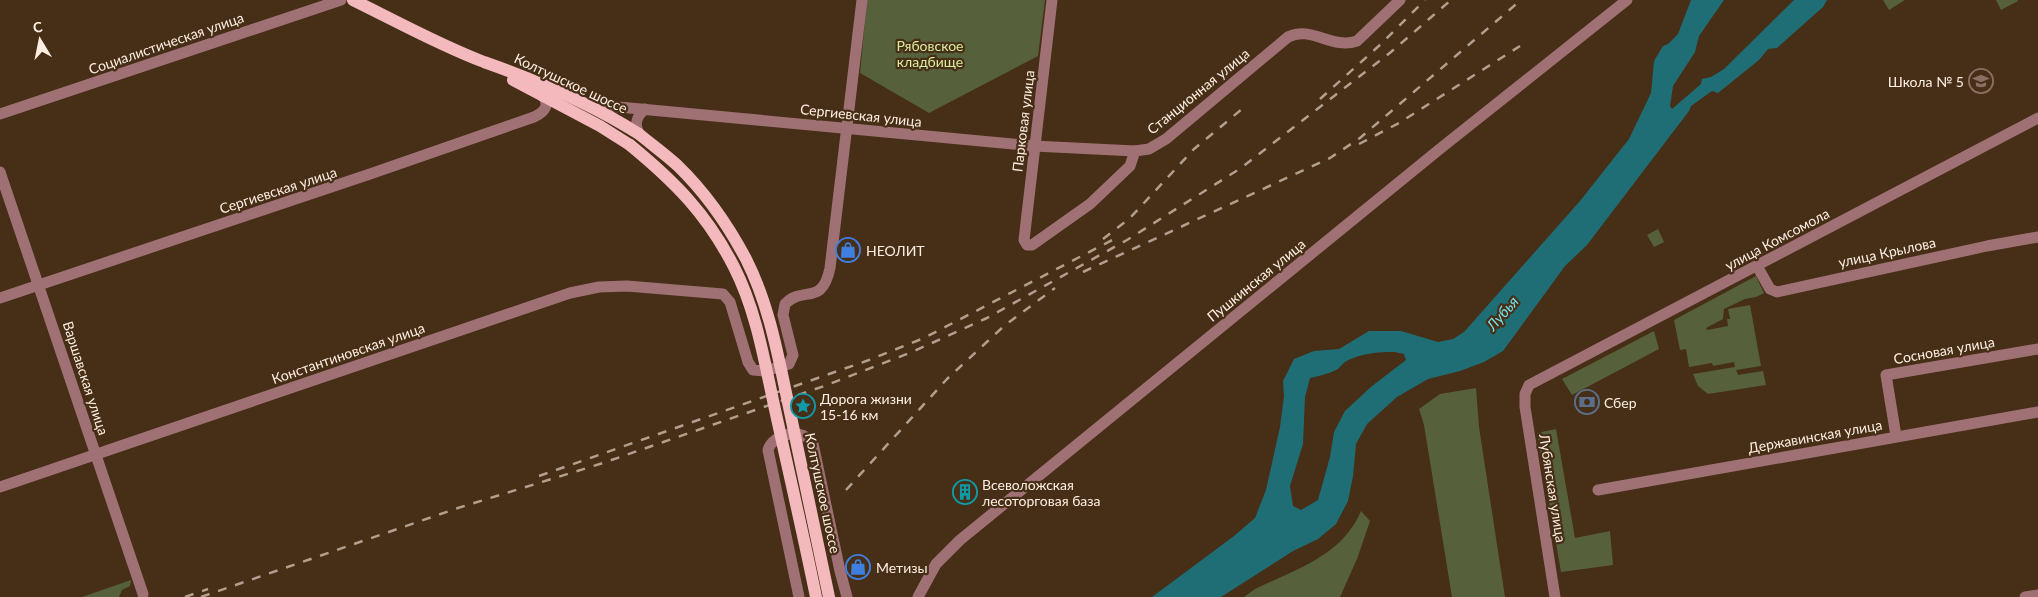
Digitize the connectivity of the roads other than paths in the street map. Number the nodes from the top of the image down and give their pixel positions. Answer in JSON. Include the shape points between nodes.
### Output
{"nodes":[{"id":1,"x":341,"y":0,"type":"edge"},
{"id":2,"x":353,"y":0,"type":"edge"},
{"id":3,"x":862,"y":0,"type":"edge"},
{"id":4,"x":1052,"y":0,"type":"edge"},
{"id":5,"x":1400,"y":0,"type":"edge"},
{"id":6,"x":1627,"y":0,"type":"edge"},
{"id":7,"x":484,"y":61,"type":"junction"},
{"id":8,"x":541,"y":94,"type":"junction"},
{"id":9,"x":584,"y":103,"type":"junction"},
{"id":10,"x":644,"y":109,"type":"junction"},
{"id":11,"x":0,"y":114,"type":"edge"},
{"id":12,"x":2038,"y":118,"type":"edge"},
{"id":13,"x":847,"y":130,"type":"junction"},
{"id":14,"x":638,"y":134,"type":"junction"},
{"id":15,"x":1034,"y":146,"type":"junction"},
{"id":16,"x":1135,"y":151,"type":"junction"},
{"id":17,"x":0,"y":172,"type":"edge"},
{"id":18,"x":2038,"y":237,"type":"edge"},
{"id":19,"x":1757,"y":266,"type":"junction"},
{"id":20,"x":39,"y":285,"type":"junction"},
{"id":21,"x":0,"y":298,"type":"edge"},
{"id":22,"x":2038,"y":349,"type":"edge"},
{"id":23,"x":1529,"y":385,"type":"joint"},
{"id":24,"x":2038,"y":412,"type":"edge"},
{"id":25,"x":1896,"y":436,"type":"junction"},
{"id":26,"x":95,"y":455,"type":"junction"},
{"id":27,"x":0,"y":486,"type":"edge"},
{"id":28,"x":1598,"y":490,"type":"dead end"},
{"id":29,"x":143,"y":594,"type":"dead end"},
{"id":30,"x":2038,"y":595,"type":"edge"},
{"id":31,"x":799,"y":597,"type":"edge"},
{"id":32,"x":816,"y":597,"type":"edge"},
{"id":33,"x":829,"y":597,"type":"edge"},
{"id":34,"x":847,"y":597,"type":"edge"},
{"id":35,"x":918,"y":597,"type":"edge"},
{"id":36,"x":1555,"y":597,"type":"edge"},
{"id":37,"x":2025,"y":597,"type":"edge"}],
"edges":[{"from":1,"to":11,"type":"street","name":"Социалистическая улица"},
{"from":2,"to":7,"type":"main road","name":"Колтушское шоссе"},
{"from":3,"to":13,"type":"street"},
{"from":4,"to":15,"type":"street","name":"Парковая улица"},
{"from":5,"to":16,"type":"street","name":"Станционная улица","via":[[1356,41],[1348,44],[1338,44],[1304,32],[1295,33],[1166,139],[1149,149]]},
{"from":6,"to":35,"type":"street","name":"Пушкинская улица","via":[[960,540],[936,564]]},
{"from":7,"to":8,"type":"main road","name":"Колтушское шоссе","via":[[501,74]]},
{"from":7,"to":9,"type":"main road","name":"Колтушское шоссе"},
{"from":8,"to":20,"type":"street","name":"Сергиевская улица","via":[[546,103],[542,114]]},
{"from":8,"to":32,"type":"main road","name":"Колтушское шоссе","bridge":true,"via":[[630,145],[667,176],[710,226],[734,267],[754,318]]},
{"from":9,"to":10,"type":"street","name":"Сергиевская улица"},
{"from":9,"to":14,"type":"main road","name":"Колтушское шоссе"},
{"from":10,"to":13,"type":"street","name":"Сергиевская улица"},
{"from":10,"to":14,"type":"street","via":[[636,120]]},
{"from":12,"to":19,"type":"street","name":"улица Комсомола"},
{"from":13,"to":15,"type":"street","name":"Сергиевская улица"},
{"from":13,"to":26,"type":"street","name":"Константиновская улица","via":[[828,280],[820,290],[789,300],[783,309],[792,361],[782,367],[758,372],[753,370],[730,302],[723,294],[627,286],[599,287],[570,292]]},
{"from":14,"to":33,"type":"main road","name":"Колтушское шоссе","bridge":true,"via":[[701,191],[722,220],[757,284],[782,372]]},
{"from":15,"to":16,"type":"street","name":"Сергиевская улица"},
{"from":15,"to":16,"type":"street","name":"Парковая улица","via":[[1026,245],[1032,245],[1090,204],[1130,166]]},
{"from":17,"to":20,"type":"street","name":"Варшавская улица"},
{"from":18,"to":19,"type":"street","name":"улица Крылова","via":[[1777,292],[1770,289]]},
{"from":19,"to":23,"type":"street","name":"улица Комсомола"},
{"from":20,"to":21,"type":"street","name":"Сергиевская улица"},
{"from":20,"to":26,"type":"street","name":"Варшавская улица"},
{"from":22,"to":25,"type":"street","name":"Сосновая улица","via":[[1886,375]]},
{"from":23,"to":36,"type":"street","name":"Лубянская улица","via":[[1525,407]]},
{"from":24,"to":25,"type":"street","name":"Державинская улица"},
{"from":25,"to":28,"type":"street","name":"Державинская улица"},
{"from":26,"to":27,"type":"street","name":"Константиновская улица"},
{"from":26,"to":29,"type":"street","name":"Варшавская улица"},
{"from":30,"to":37,"type":"street"},
{"from":31,"to":34,"type":"street","via":[[768,450],[776,438],[796,434],[807,436],[813,444]]}]}
